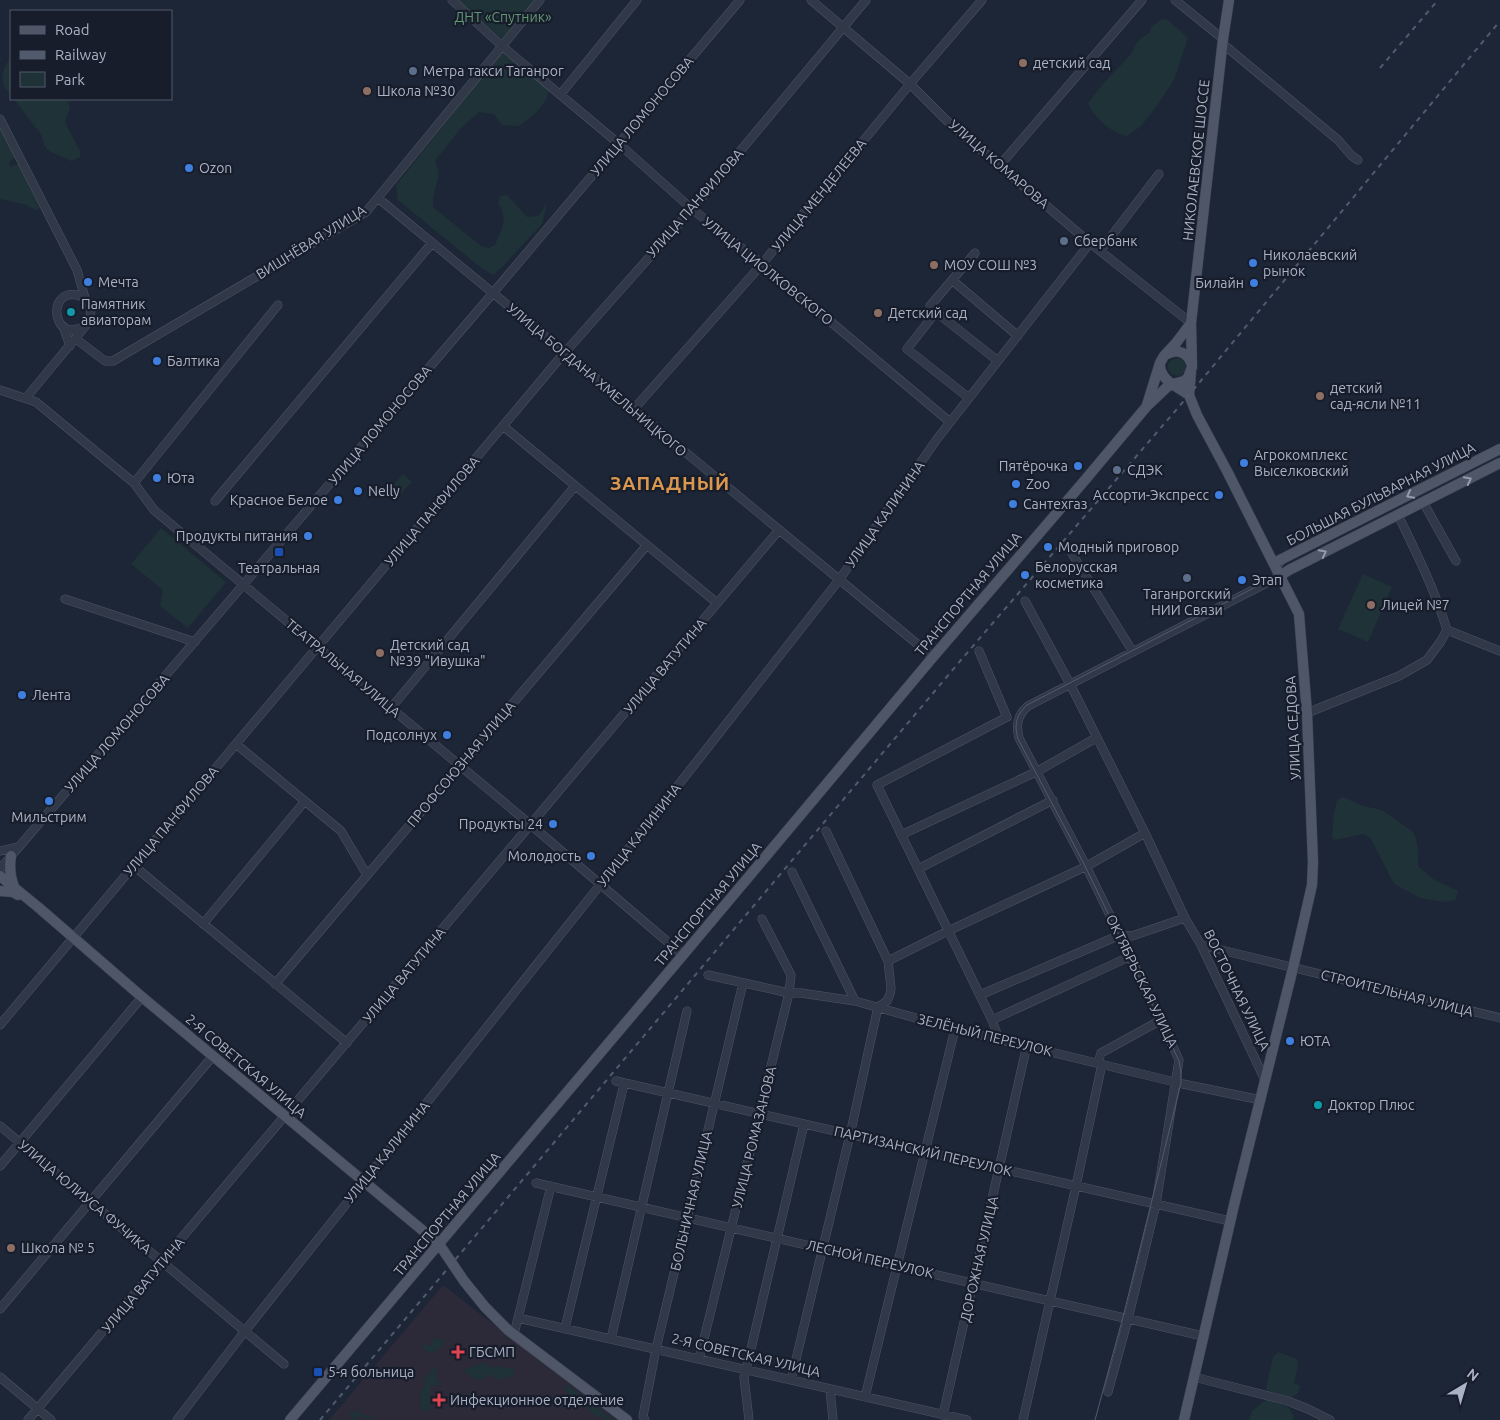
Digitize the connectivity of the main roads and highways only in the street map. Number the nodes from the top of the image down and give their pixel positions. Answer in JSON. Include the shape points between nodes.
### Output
{"nodes":[{"id":1,"x":1229,"y":0,"type":"edge"},
{"id":2,"x":1191,"y":323,"type":"junction"},
{"id":3,"x":1162,"y":360,"type":"junction"},
{"id":4,"x":1192,"y":370,"type":"junction"},
{"id":5,"x":1173,"y":384,"type":"junction"},
{"id":6,"x":1189,"y":396,"type":"junction"},
{"id":7,"x":1147,"y":406,"type":"junction"},
{"id":8,"x":1500,"y":450,"type":"edge"},
{"id":9,"x":1500,"y":464,"type":"edge"},
{"id":10,"x":1274,"y":563,"type":"junction"},
{"id":11,"x":1280,"y":576,"type":"junction"},
{"id":12,"x":15,"y":852,"type":"road end"},
{"id":13,"x":0,"y":876,"type":"edge"},
{"id":14,"x":15,"y":888,"type":"junction"},
{"id":15,"x":0,"y":891,"type":"edge"},
{"id":16,"x":38,"y":906,"type":"junction"},
{"id":17,"x":439,"y":1244,"type":"junction"},
{"id":18,"x":290,"y":1420,"type":"edge"},
{"id":19,"x":627,"y":1420,"type":"edge"},
{"id":20,"x":1184,"y":1420,"type":"edge"}],
"edges":[{"from":1,"to":2,"type":"main road","name":"НИКОЛАЕВСКОЕ ШОССЕ"},
{"from":2,"to":3,"type":"main road"},
{"from":2,"to":4,"type":"main road","name":"НИКОЛАЕВСКОЕ ШОССЕ"},
{"from":3,"to":4,"type":"main road","via":[[1169,352],[1180,352],[1189,358]]},
{"from":3,"to":5,"type":"main road","via":[[1160,372]]},
{"from":3,"to":7,"type":"main road"},
{"from":4,"to":5,"type":"main road","via":[[1184,381]]},
{"from":4,"to":6,"type":"main road","name":"УЛИЦА СЕДОВА"},
{"from":5,"to":6,"type":"main road","name":"УЛИЦА СЕДОВА"},
{"from":5,"to":7,"type":"main road","name":"ТРАНСПОРТНАЯ УЛИЦА"},
{"from":6,"to":10,"type":"main road","name":"УЛИЦА СЕДОВА"},
{"from":7,"to":17,"type":"main road","name":"ТРАНСПОРТНАЯ УЛИЦА"},
{"from":8,"to":10,"type":"main road","name":"БОЛЬШАЯ БУЛЬВАРНАЯ УЛИЦА","one_way":true},
{"from":11,"to":9,"type":"main road","name":"БОЛЬШАЯ БУЛЬВАРНАЯ УЛИЦА","one_way":true},
{"from":10,"to":11,"type":"main road","name":"УЛИЦА СЕДОВА"},
{"from":11,"to":20,"type":"main road","name":"УЛИЦА СЕДОВА","via":[[1300,620],[1307,712],[1312,885]]},
{"from":12,"to":14,"type":"main road","via":[[10,874]]},
{"from":13,"to":14,"type":"main road","name":"2-Я СОВЕТСКАЯ УЛИЦА"},
{"from":14,"to":16,"type":"main road","name":"2-Я СОВЕТСКАЯ УЛИЦА"},
{"from":15,"to":16,"type":"main road","name":"2-Я СОВЕТСКАЯ УЛИЦА","via":[[13,892]]},
{"from":16,"to":17,"type":"main road","name":"2-Я СОВЕТСКАЯ УЛИЦА","via":[[142,997]]},
{"from":17,"to":18,"type":"main road","name":"ТРАНСПОРТНАЯ УЛИЦА"},
{"from":17,"to":19,"type":"main road","name":"2-Я СОВЕТСКАЯ УЛИЦА","via":[[485,1307],[514,1334]]}]}
